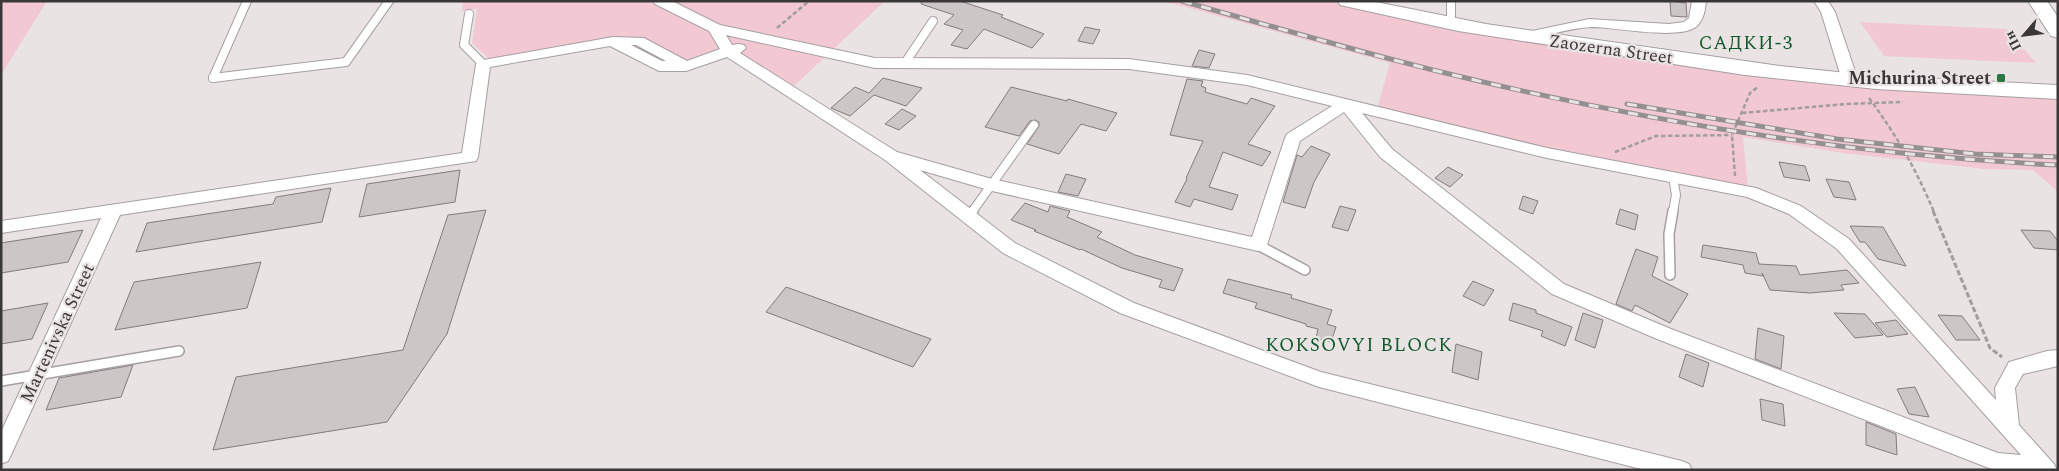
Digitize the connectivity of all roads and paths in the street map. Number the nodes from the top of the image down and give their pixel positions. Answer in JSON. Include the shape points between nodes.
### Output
{"nodes":[{"id":1,"x":247,"y":1,"type":"edge"},
{"id":2,"x":389,"y":1,"type":"edge"},
{"id":3,"x":660,"y":1,"type":"edge"},
{"id":4,"x":809,"y":1,"type":"edge"},
{"id":5,"x":1347,"y":1,"type":"edge"},
{"id":6,"x":1450,"y":1,"type":"edge"},
{"id":7,"x":1700,"y":1,"type":"edge"},
{"id":8,"x":1821,"y":1,"type":"edge"},
{"id":9,"x":2037,"y":1,"type":"edge"},
{"id":10,"x":469,"y":14,"type":"dead end"},
{"id":11,"x":933,"y":21,"type":"dead end"},
{"id":12,"x":1451,"y":24,"type":"junction"},
{"id":13,"x":715,"y":28,"type":"junction"},
{"id":14,"x":2058,"y":32,"type":"edge"},
{"id":15,"x":1528,"y":36,"type":"junction"},
{"id":16,"x":763,"y":39,"type":"junction"},
{"id":17,"x":728,"y":52,"type":"junction"},
{"id":18,"x":905,"y":63,"type":"junction"},
{"id":19,"x":483,"y":64,"type":"junction"},
{"id":20,"x":1850,"y":80,"type":"junction"},
{"id":21,"x":2058,"y":92,"type":"edge"},
{"id":22,"x":1750,"y":93,"type":"dead end"},
{"id":23,"x":1908,"y":101,"type":"dead end"},
{"id":24,"x":1874,"y":103,"type":"junction"},
{"id":25,"x":1346,"y":104,"type":"junction"},
{"id":26,"x":1742,"y":114,"type":"junction"},
{"id":27,"x":1034,"y":125,"type":"dead end"},
{"id":28,"x":1732,"y":135,"type":"junction"},
{"id":29,"x":891,"y":156,"type":"junction"},
{"id":30,"x":1591,"y":161,"type":"junction"},
{"id":31,"x":1673,"y":177,"type":"junction"},
{"id":32,"x":992,"y":186,"type":"junction"},
{"id":33,"x":1737,"y":189,"type":"junction"},
{"id":34,"x":113,"y":211,"type":"junction"},
{"id":35,"x":969,"y":217,"type":"junction"},
{"id":36,"x":1,"y":227,"type":"edge"},
{"id":37,"x":1258,"y":245,"type":"junction"},
{"id":38,"x":1305,"y":270,"type":"dead end"},
{"id":39,"x":1670,"y":275,"type":"dead end"},
{"id":40,"x":179,"y":351,"type":"dead end"},
{"id":41,"x":2058,"y":358,"type":"edge"},
{"id":42,"x":2016,"y":368,"type":"junction"},
{"id":43,"x":38,"y":375,"type":"junction"},
{"id":44,"x":1,"y":381,"type":"edge"},
{"id":45,"x":2009,"y":428,"type":"junction"},
{"id":46,"x":1,"y":454,"type":"edge"},
{"id":47,"x":2045,"y":468,"type":"edge"},
{"id":48,"x":1682,"y":470,"type":"edge"}],
"edges":[{"from":1,"to":2,"type":"lane","via":[[213,78],[346,62]]},
{"from":3,"to":13,"type":"street"},
{"from":4,"to":16,"type":"path"},
{"from":5,"to":12,"type":"street","name":"Zaozerna Street"},
{"from":6,"to":12,"type":"lane"},
{"from":7,"to":15,"type":"street","via":[[1697,17],[1679,28],[1588,23]]},
{"from":8,"to":20,"type":"street","via":[[1828,12]]},
{"from":9,"to":14,"type":"street"},
{"from":10,"to":19,"type":"lane","via":[[464,45]]},
{"from":11,"to":18,"type":"lane"},
{"from":12,"to":15,"type":"street","name":"Zaozerna Street"},
{"from":13,"to":16,"type":"street"},
{"from":13,"to":17,"type":"street"},
{"from":15,"to":20,"type":"street","name":"Zaozerna Street","via":[[1654,56]]},
{"from":16,"to":17,"type":"street"},
{"from":16,"to":18,"type":"street","via":[[875,63]]},
{"from":17,"to":19,"type":"street","via":[[686,66],[659,66],[613,41]]},
{"from":17,"to":29,"type":"street"},
{"from":18,"to":25,"type":"street","via":[[1129,64],[1247,80]]},
{"from":19,"to":34,"type":"street","via":[[470,157]]},
{"from":20,"to":21,"type":"street","name":"Zaozerna Street"},
{"from":20,"to":24,"type":"path"},
{"from":22,"to":26,"type":"path"},
{"from":23,"to":24,"type":"path"},
{"from":24,"to":26,"type":"path"},
{"from":24,"to":42,"type":"path","via":[[1918,174],[1990,348]]},
{"from":25,"to":30,"type":"street"},
{"from":25,"to":37,"type":"street","via":[[1293,138]]},
{"from":25,"to":47,"type":"street","via":[[1386,153],[1558,288],[1664,334],[1997,462]]},
{"from":26,"to":28,"type":"path"},
{"from":27,"to":32,"type":"lane"},
{"from":28,"to":30,"type":"path","via":[[1656,136]]},
{"from":28,"to":33,"type":"path"},
{"from":29,"to":32,"type":"street"},
{"from":29,"to":35,"type":"street"},
{"from":30,"to":31,"type":"street"},
{"from":31,"to":33,"type":"street"},
{"from":31,"to":39,"type":"lane","via":[[1676,195],[1669,234]]},
{"from":32,"to":35,"type":"lane"},
{"from":32,"to":37,"type":"street"},
{"from":33,"to":45,"type":"street","via":[[1795,210],[1843,244]]},
{"from":34,"to":36,"type":"street"},
{"from":34,"to":43,"type":"street","name":"Martenivska Street"},
{"from":35,"to":48,"type":"street","via":[[1009,248],[1127,308],[1319,379]]},
{"from":37,"to":38,"type":"lane"},
{"from":40,"to":43,"type":"lane"},
{"from":41,"to":42,"type":"street"},
{"from":42,"to":45,"type":"street","via":[[2005,388]]},
{"from":43,"to":44,"type":"lane"},
{"from":43,"to":46,"type":"street","name":"Martenivska Street"},
{"from":45,"to":47,"type":"street"}]}
